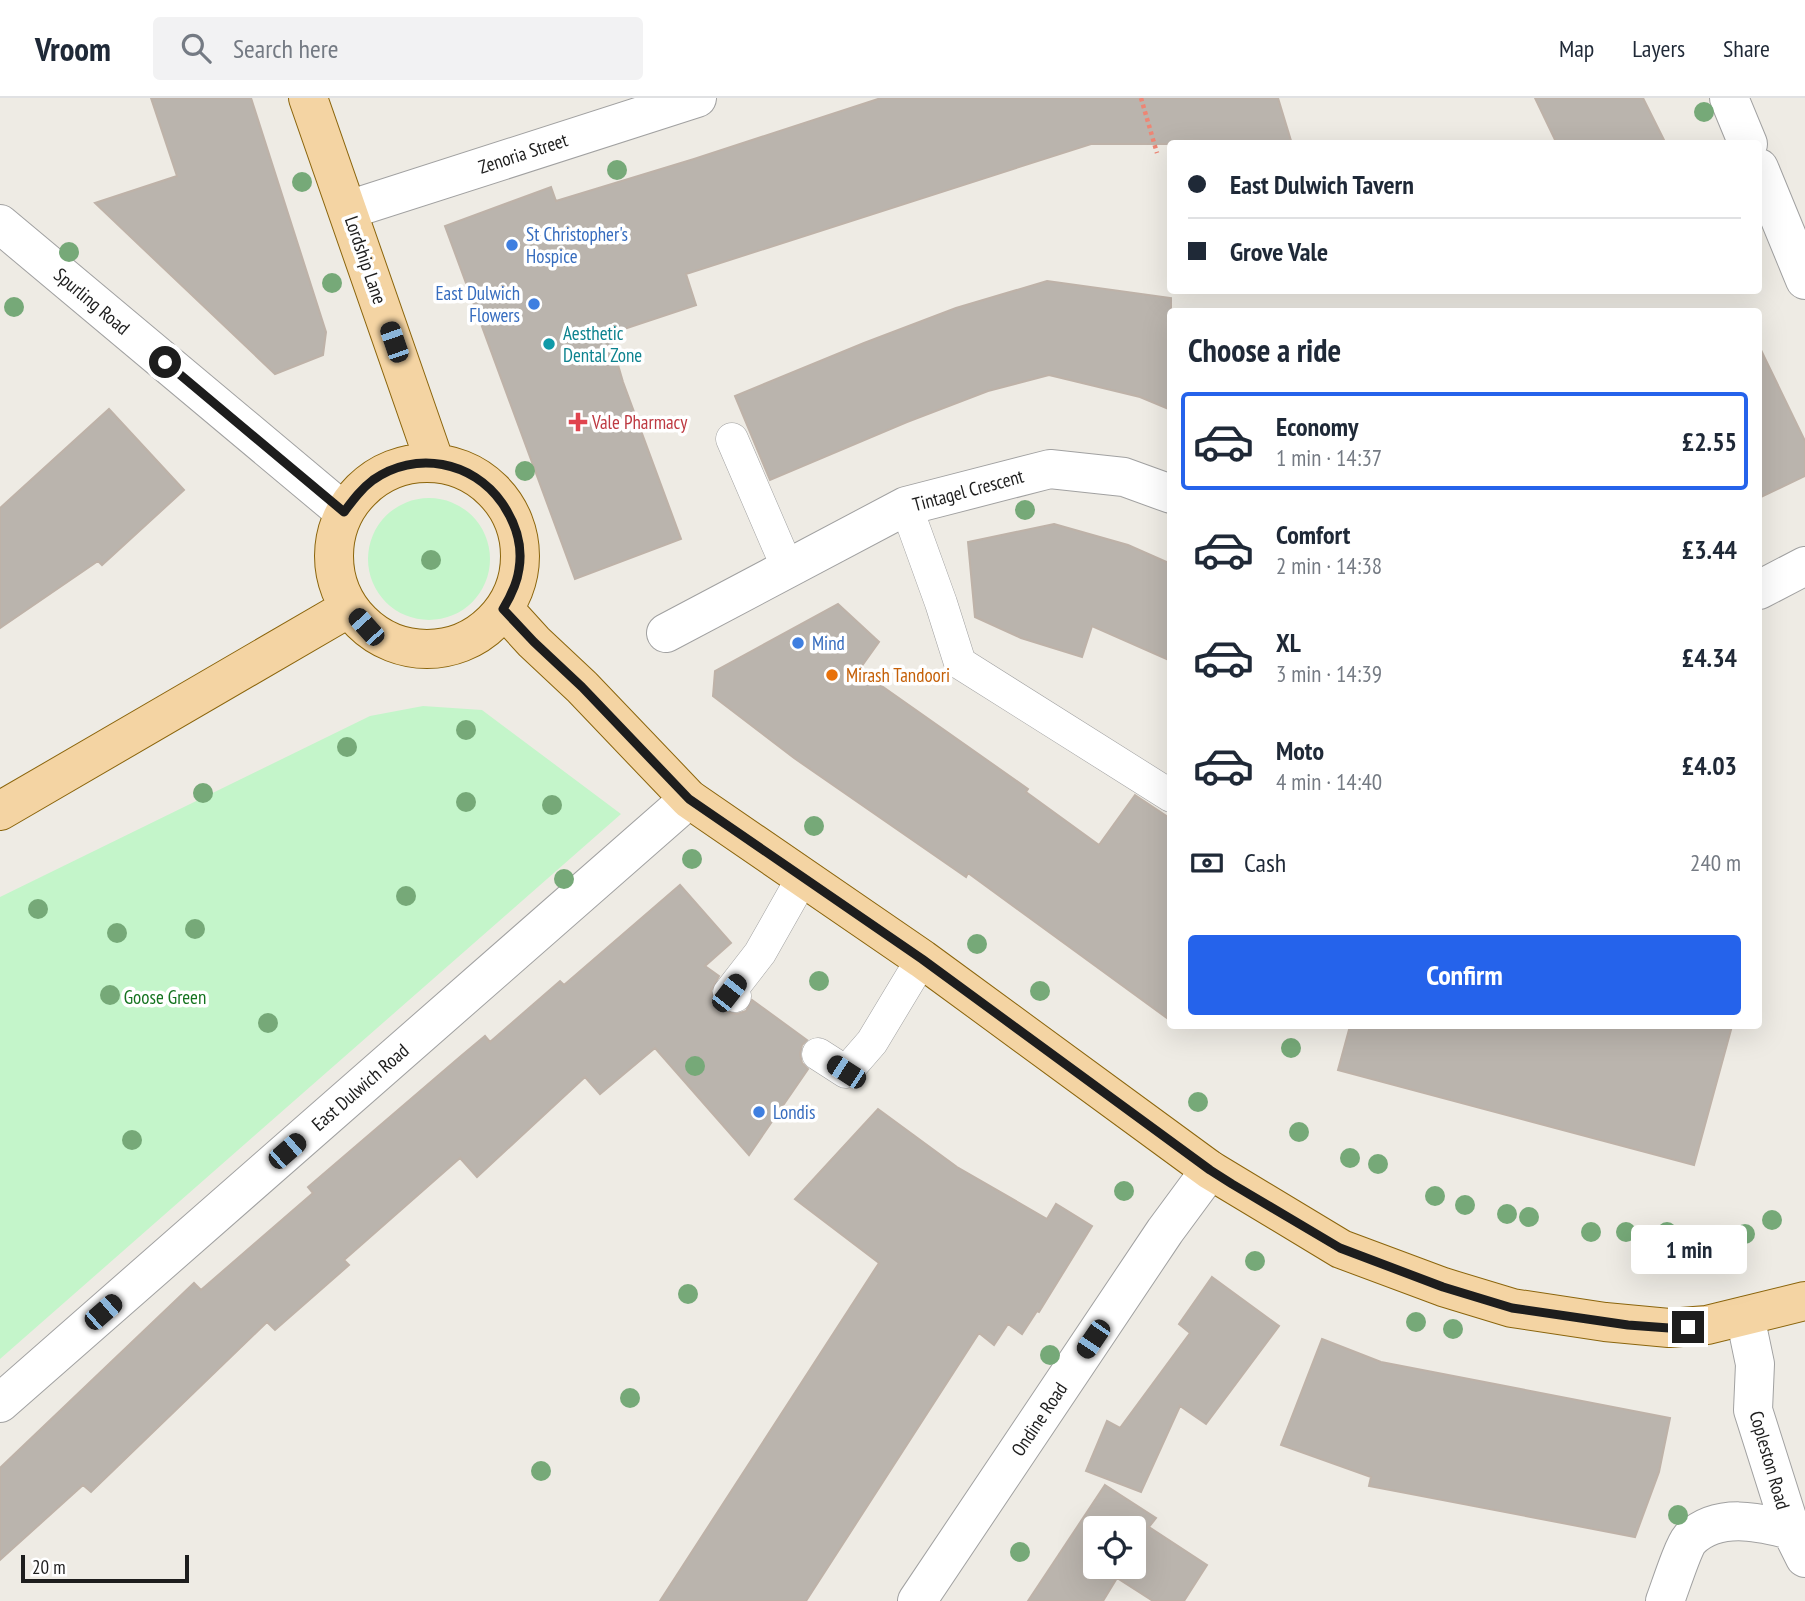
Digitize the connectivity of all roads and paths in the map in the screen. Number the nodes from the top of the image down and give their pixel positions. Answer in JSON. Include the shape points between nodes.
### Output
{"nodes":[{"id":1,"x":308,"y":98,"type":"edge"},
{"id":2,"x":697,"y":98,"type":"edge"},
{"id":3,"x":1140,"y":98,"type":"edge"},
{"id":4,"x":1729,"y":98,"type":"edge"},
{"id":5,"x":1746,"y":140,"type":"edge"},
{"id":6,"x":1157,"y":153,"type":"dead end"},
{"id":7,"x":1762,"y":176,"type":"edge"},
{"id":8,"x":348,"y":210,"type":"junction"},
{"id":9,"x":0,"y":224,"type":"edge"},
{"id":10,"x":1805,"y":279,"type":"edge"},
{"id":11,"x":732,"y":439,"type":"dead end"},
{"id":12,"x":435,"y":463,"type":"junction"},
{"id":13,"x":1167,"y":493,"type":"edge"},
{"id":14,"x":906,"y":506,"type":"junction"},
{"id":15,"x":344,"y":512,"type":"junction"},
{"id":16,"x":1805,"y":566,"type":"edge"},
{"id":17,"x":788,"y":569,"type":"junction"},
{"id":18,"x":1762,"y":588,"type":"edge"},
{"id":19,"x":349,"y":608,"type":"junction"},
{"id":20,"x":503,"y":609,"type":"junction"},
{"id":21,"x":666,"y":633,"type":"dead end"},
{"id":22,"x":1167,"y":793,"type":"edge"},
{"id":23,"x":689,"y":799,"type":"junction"},
{"id":24,"x":0,"y":811,"type":"edge"},
{"id":25,"x":803,"y":877,"type":"junction"},
{"id":26,"x":922,"y":959,"type":"junction"},
{"id":27,"x":729,"y":1001,"type":"dead end"},
{"id":28,"x":812,"y":1063,"type":"dead end"},
{"id":29,"x":1210,"y":1170,"type":"junction"},
{"id":30,"x":1805,"y":1301,"type":"edge"},
{"id":31,"x":1745,"y":1316,"type":"junction"},
{"id":32,"x":0,"y":1403,"type":"edge"},
{"id":33,"x":1798,"y":1544,"type":"edge"},
{"id":34,"x":917,"y":1601,"type":"edge"},
{"id":35,"x":1664,"y":1601,"type":"edge"}],
"edges":[{"from":1,"to":8,"type":"main road","name":"Lordship Lane"},
{"from":2,"to":8,"type":"street","name":"Zenoria Street"},
{"from":3,"to":6,"type":"path"},
{"from":4,"to":5,"type":"street"},
{"from":7,"to":10,"type":"street"},
{"from":8,"to":12,"type":"main road","name":"Lordship Lane"},
{"from":9,"to":15,"type":"street","name":"Spurling Road"},
{"from":11,"to":17,"type":"lane"},
{"from":12,"to":15,"type":"main road","via":[[393,469],[357,494]]},
{"from":12,"to":20,"type":"main road","via":[[477,477],[512,517],[520,546],[519,569]]},
{"from":13,"to":14,"type":"street","name":"Tintagel Crescent","via":[[1124,477],[1050,469]]},
{"from":14,"to":17,"type":"street","name":"Tintagel Crescent"},
{"from":14,"to":22,"type":"lane","via":[[960,663]]},
{"from":15,"to":19,"type":"main road","via":[[334,560],[338,585]]},
{"from":16,"to":18,"type":"street"},
{"from":17,"to":21,"type":"street","name":"Tintagel Crescent"},
{"from":19,"to":20,"type":"main road","via":[[366,627],[388,641],[413,648],[464,641],[486,628]]},
{"from":19,"to":24,"type":"main road"},
{"from":20,"to":23,"type":"main road"},
{"from":23,"to":25,"type":"main road"},
{"from":23,"to":32,"type":"street","name":"East Dulwich Road"},
{"from":25,"to":26,"type":"main road"},
{"from":25,"to":27,"type":"lane"},
{"from":26,"to":28,"type":"lane","via":[[872,1042],[846,1072]]},
{"from":26,"to":29,"type":"main road"},
{"from":29,"to":31,"type":"main road","via":[[1340,1248],[1512,1308],[1669,1328]]},
{"from":29,"to":34,"type":"street","name":"Ondine Road"},
{"from":30,"to":31,"type":"main road"},
{"from":31,"to":33,"type":"street","name":"Copleston Road","via":[[1755,1364],[1754,1410]]},
{"from":33,"to":35,"type":"street","via":[[1762,1522],[1734,1520],[1709,1528],[1689,1540]]}]}
